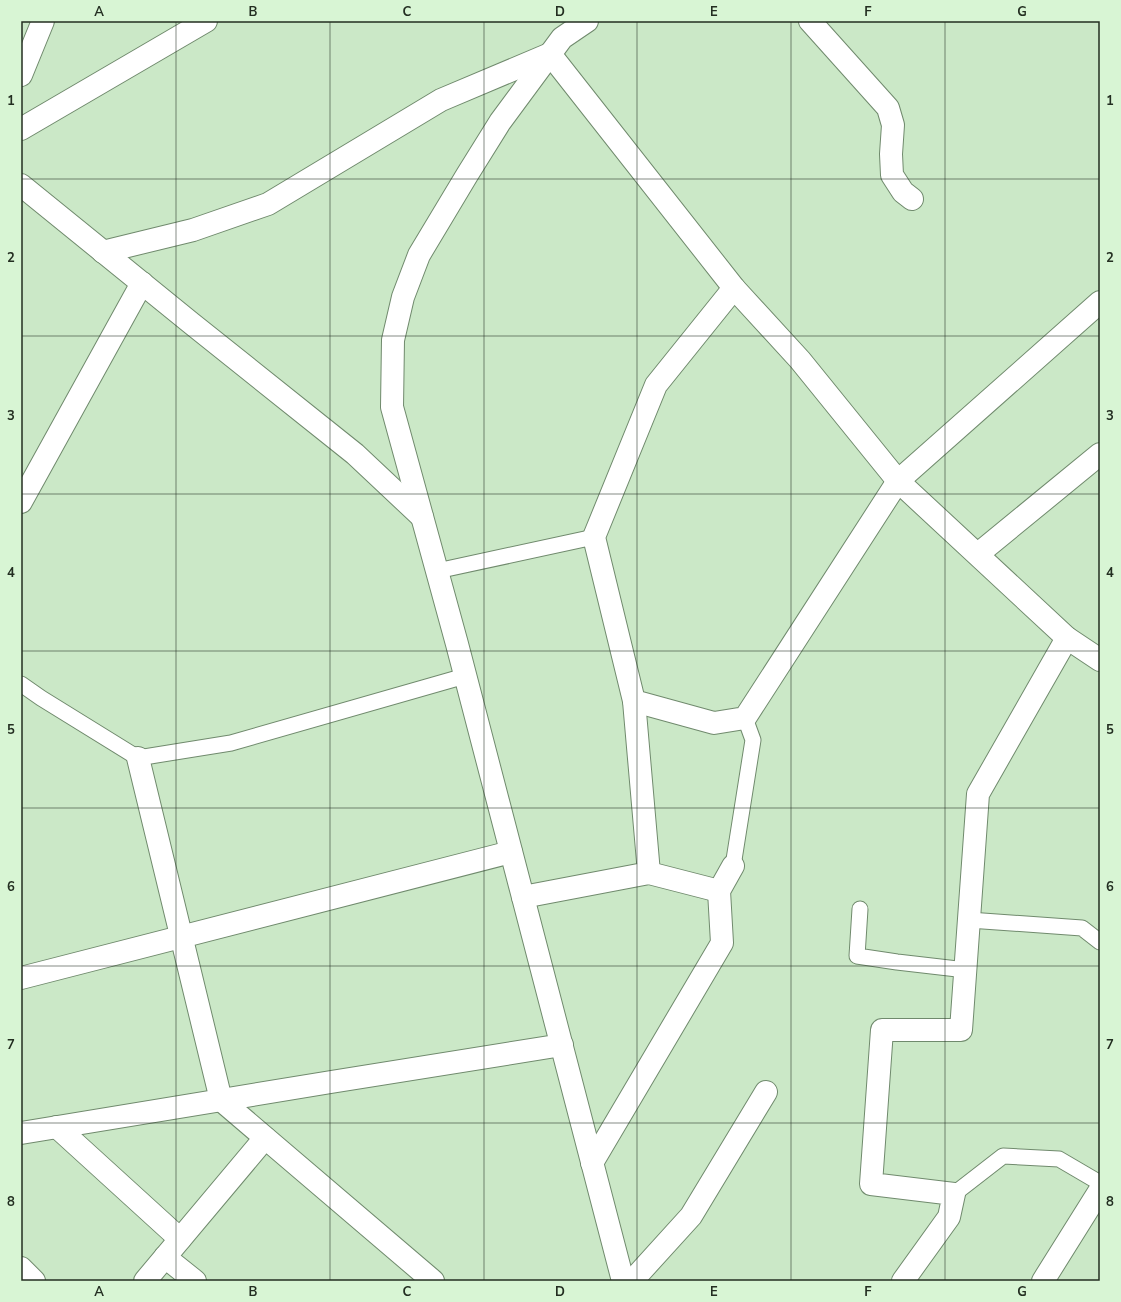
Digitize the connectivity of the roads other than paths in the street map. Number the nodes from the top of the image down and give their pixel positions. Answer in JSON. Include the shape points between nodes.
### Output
{"nodes":[{"id":1,"x":43,"y":21,"type":"edge"},
{"id":2,"x":206,"y":21,"type":"edge"},
{"id":3,"x":586,"y":21,"type":"edge"},
{"id":4,"x":810,"y":21,"type":"edge"},
{"id":5,"x":550,"y":54,"type":"junction"},
{"id":6,"x":21,"y":75,"type":"edge"},
{"id":7,"x":21,"y":129,"type":"edge"},
{"id":8,"x":21,"y":185,"type":"edge"},
{"id":9,"x":912,"y":199,"type":"dead end"},
{"id":10,"x":103,"y":252,"type":"junction"},
{"id":11,"x":142,"y":283,"type":"junction"},
{"id":12,"x":734,"y":288,"type":"junction"},
{"id":13,"x":1100,"y":302,"type":"edge"},
{"id":14,"x":1100,"y":454,"type":"edge"},
{"id":15,"x":898,"y":481,"type":"junction"},
{"id":16,"x":21,"y":502,"type":"edge"},
{"id":17,"x":422,"y":517,"type":"junction"},
{"id":18,"x":594,"y":537,"type":"junction"},
{"id":19,"x":978,"y":554,"type":"junction"},
{"id":20,"x":437,"y":571,"type":"junction"},
{"id":21,"x":1067,"y":638,"type":"junction"},
{"id":22,"x":1100,"y":660,"type":"edge"},
{"id":23,"x":465,"y":676,"type":"junction"},
{"id":24,"x":21,"y":684,"type":"edge"},
{"id":25,"x":634,"y":701,"type":"junction"},
{"id":26,"x":745,"y":718,"type":"junction"},
{"id":27,"x":138,"y":758,"type":"junction"},
{"id":28,"x":511,"y":852,"type":"junction"},
{"id":29,"x":733,"y":866,"type":"joint"},
{"id":30,"x":649,"y":873,"type":"junction"},
{"id":31,"x":719,"y":891,"type":"junction"},
{"id":32,"x":523,"y":897,"type":"junction"},
{"id":33,"x":860,"y":910,"type":"dead end"},
{"id":34,"x":969,"y":920,"type":"junction"},
{"id":35,"x":182,"y":937,"type":"junction"},
{"id":36,"x":1100,"y":942,"type":"edge"},
{"id":37,"x":966,"y":970,"type":"junction"},
{"id":38,"x":21,"y":978,"type":"edge"},
{"id":39,"x":562,"y":1045,"type":"junction"},
{"id":40,"x":766,"y":1092,"type":"dead end"},
{"id":41,"x":221,"y":1100,"type":"junction"},
{"id":42,"x":57,"y":1127,"type":"junction"},
{"id":43,"x":21,"y":1134,"type":"edge"},
{"id":44,"x":265,"y":1138,"type":"junction"},
{"id":45,"x":592,"y":1162,"type":"junction"},
{"id":46,"x":1100,"y":1183,"type":"edge"},
{"id":47,"x":1100,"y":1190,"type":"edge"},
{"id":48,"x":954,"y":1194,"type":"junction"},
{"id":49,"x":180,"y":1239,"type":"junction"},
{"id":50,"x":165,"y":1257,"type":"junction"},
{"id":51,"x":21,"y":1268,"type":"edge"},
{"id":52,"x":34,"y":1281,"type":"edge"},
{"id":53,"x":145,"y":1281,"type":"edge"},
{"id":54,"x":195,"y":1281,"type":"edge"},
{"id":55,"x":433,"y":1281,"type":"edge"},
{"id":56,"x":623,"y":1281,"type":"edge"},
{"id":57,"x":632,"y":1281,"type":"edge"},
{"id":58,"x":903,"y":1281,"type":"edge"},
{"id":59,"x":1043,"y":1281,"type":"edge"}],
"edges":[{"from":1,"to":6,"type":"street"},
{"from":2,"to":7,"type":"street"},
{"from":3,"to":5,"type":"street","via":[[562,38]]},
{"from":4,"to":9,"type":"street","via":[[888,108],[893,125],[890,154],[892,175],[903,192]]},
{"from":5,"to":10,"type":"street","via":[[441,100],[268,204],[193,230]]},
{"from":5,"to":12,"type":"street"},
{"from":5,"to":17,"type":"street","via":[[500,122],[467,174],[419,255],[403,297],[393,340],[392,407]]},
{"from":8,"to":10,"type":"street"},
{"from":10,"to":11,"type":"street"},
{"from":11,"to":16,"type":"street"},
{"from":11,"to":17,"type":"street","via":[[355,454]]},
{"from":12,"to":15,"type":"street","via":[[800,360]]},
{"from":12,"to":18,"type":"street","via":[[656,385]]},
{"from":13,"to":15,"type":"street"},
{"from":14,"to":19,"type":"street"},
{"from":15,"to":19,"type":"street"},
{"from":15,"to":26,"type":"street"},
{"from":17,"to":20,"type":"street"},
{"from":18,"to":20,"type":"lane"},
{"from":18,"to":25,"type":"street"},
{"from":19,"to":21,"type":"street"},
{"from":20,"to":23,"type":"street"},
{"from":21,"to":22,"type":"street"},
{"from":21,"to":34,"type":"street","via":[[978,794]]},
{"from":23,"to":27,"type":"lane","via":[[231,743]]},
{"from":23,"to":28,"type":"street"},
{"from":24,"to":27,"type":"lane"},
{"from":25,"to":26,"type":"street","via":[[714,723]]},
{"from":25,"to":30,"type":"street"},
{"from":26,"to":29,"type":"lane","via":[[753,740]]},
{"from":27,"to":35,"type":"street"},
{"from":28,"to":32,"type":"street"},
{"from":28,"to":35,"type":"street"},
{"from":29,"to":31,"type":"street"},
{"from":30,"to":31,"type":"street"},
{"from":30,"to":32,"type":"street"},
{"from":31,"to":45,"type":"street","via":[[722,943]]},
{"from":32,"to":39,"type":"street"},
{"from":33,"to":37,"type":"lane","via":[[857,956]]},
{"from":34,"to":36,"type":"lane","via":[[1082,928]]},
{"from":34,"to":37,"type":"street"},
{"from":35,"to":38,"type":"street"},
{"from":35,"to":41,"type":"street"},
{"from":37,"to":48,"type":"street","via":[[961,1030],[882,1030],[871,1184]]},
{"from":39,"to":41,"type":"street"},
{"from":39,"to":45,"type":"street"},
{"from":40,"to":57,"type":"street","via":[[691,1216]]},
{"from":41,"to":42,"type":"street"},
{"from":41,"to":44,"type":"street"},
{"from":42,"to":43,"type":"street"},
{"from":42,"to":49,"type":"street"},
{"from":44,"to":49,"type":"street"},
{"from":44,"to":55,"type":"street"},
{"from":45,"to":56,"type":"street"},
{"from":46,"to":48,"type":"lane","via":[[1059,1159],[1003,1156]]},
{"from":47,"to":59,"type":"street"},
{"from":48,"to":58,"type":"street","via":[[949,1217]]},
{"from":49,"to":50,"type":"street"},
{"from":50,"to":53,"type":"street"},
{"from":50,"to":54,"type":"street"},
{"from":51,"to":52,"type":"street"}]}
